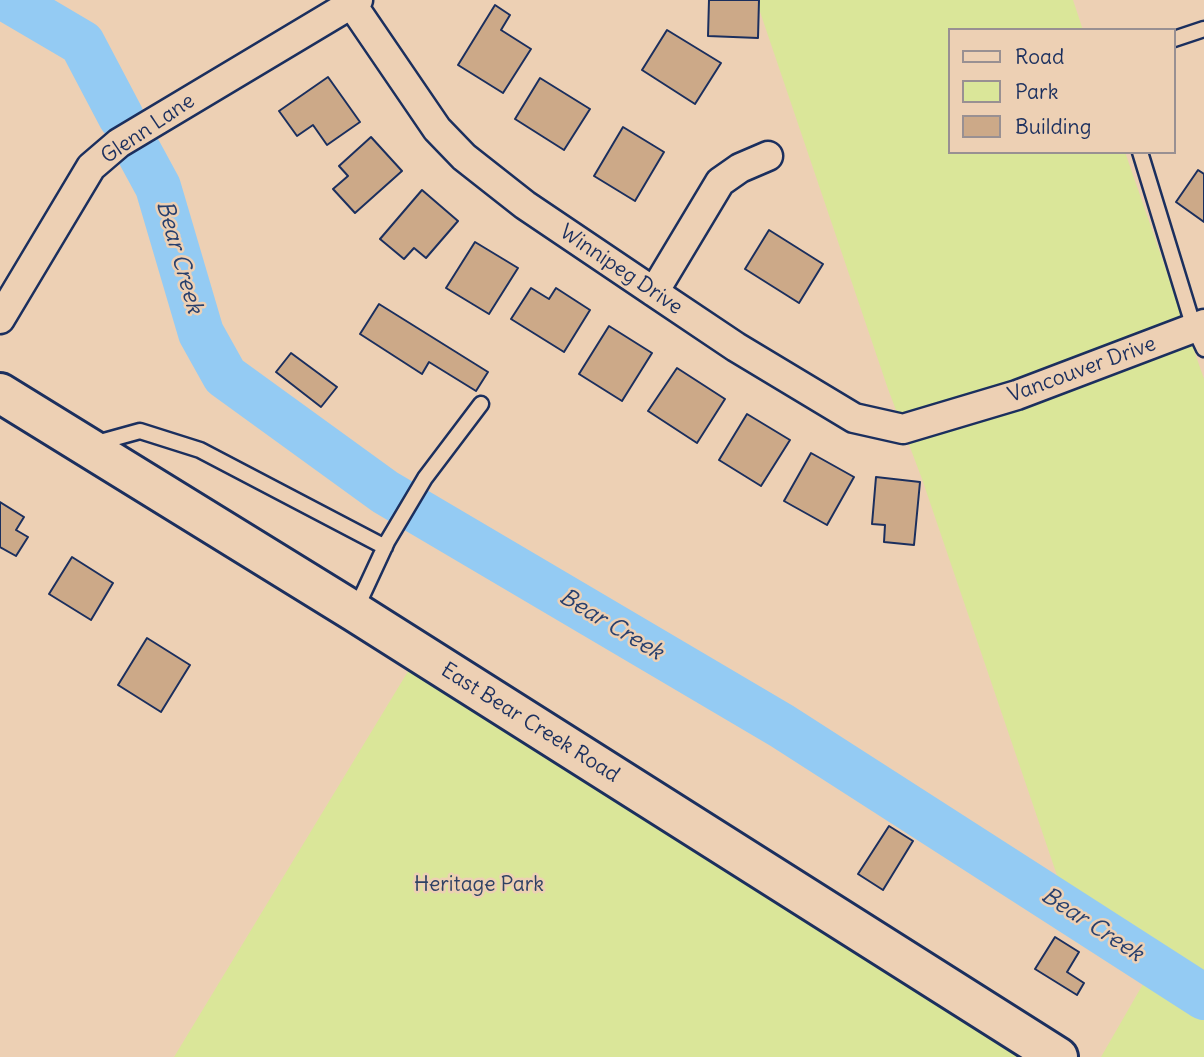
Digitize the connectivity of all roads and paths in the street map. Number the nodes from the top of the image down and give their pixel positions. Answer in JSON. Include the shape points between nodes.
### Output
{"nodes":[{"id":1,"x":352,"y":1,"type":"edge"},
{"id":2,"x":1204,"y":29,"type":"edge"},
{"id":3,"x":1176,"y":38,"type":"edge"},
{"id":4,"x":1141,"y":154,"type":"edge"},
{"id":5,"x":768,"y":156,"type":"dead end"},
{"id":6,"x":654,"y":292,"type":"junction"},
{"id":7,"x":0,"y":320,"type":"edge"},
{"id":8,"x":1201,"y":334,"type":"edge"},
{"id":9,"x":0,"y":393,"type":"edge"},
{"id":10,"x":481,"y":404,"type":"dead end"},
{"id":11,"x":959,"y":412,"type":"joint"},
{"id":12,"x":87,"y":446,"type":"junction"},
{"id":13,"x":385,"y":547,"type":"junction"},
{"id":14,"x":355,"y":612,"type":"junction"},
{"id":15,"x":1058,"y":1057,"type":"edge"}],
"edges":[{"from":1,"to":6,"type":"street","name":"Winnipeg Drive","via":[[437,129],[464,157],[525,205]]},
{"from":1,"to":7,"type":"street","name":"Glenn Lane","via":[[119,143],[91,167]]},
{"from":2,"to":3,"type":"lane"},
{"from":4,"to":8,"type":"lane"},
{"from":5,"to":6,"type":"street","via":[[720,182]]},
{"from":6,"to":11,"type":"street","name":"Winnipeg Drive","via":[[854,418],[903,429]]},
{"from":8,"to":11,"type":"street","name":"Vancouver Drive"},
{"from":9,"to":12,"type":"main road","name":"East Bear Creek Road"},
{"from":10,"to":13,"type":"lane","via":[[425,478]]},
{"from":12,"to":13,"type":"lane","via":[[140,431],[200,450]]},
{"from":12,"to":14,"type":"main road","name":"East Bear Creek Road"},
{"from":13,"to":14,"type":"lane"},
{"from":14,"to":15,"type":"main road","name":"East Bear Creek Road"}]}
